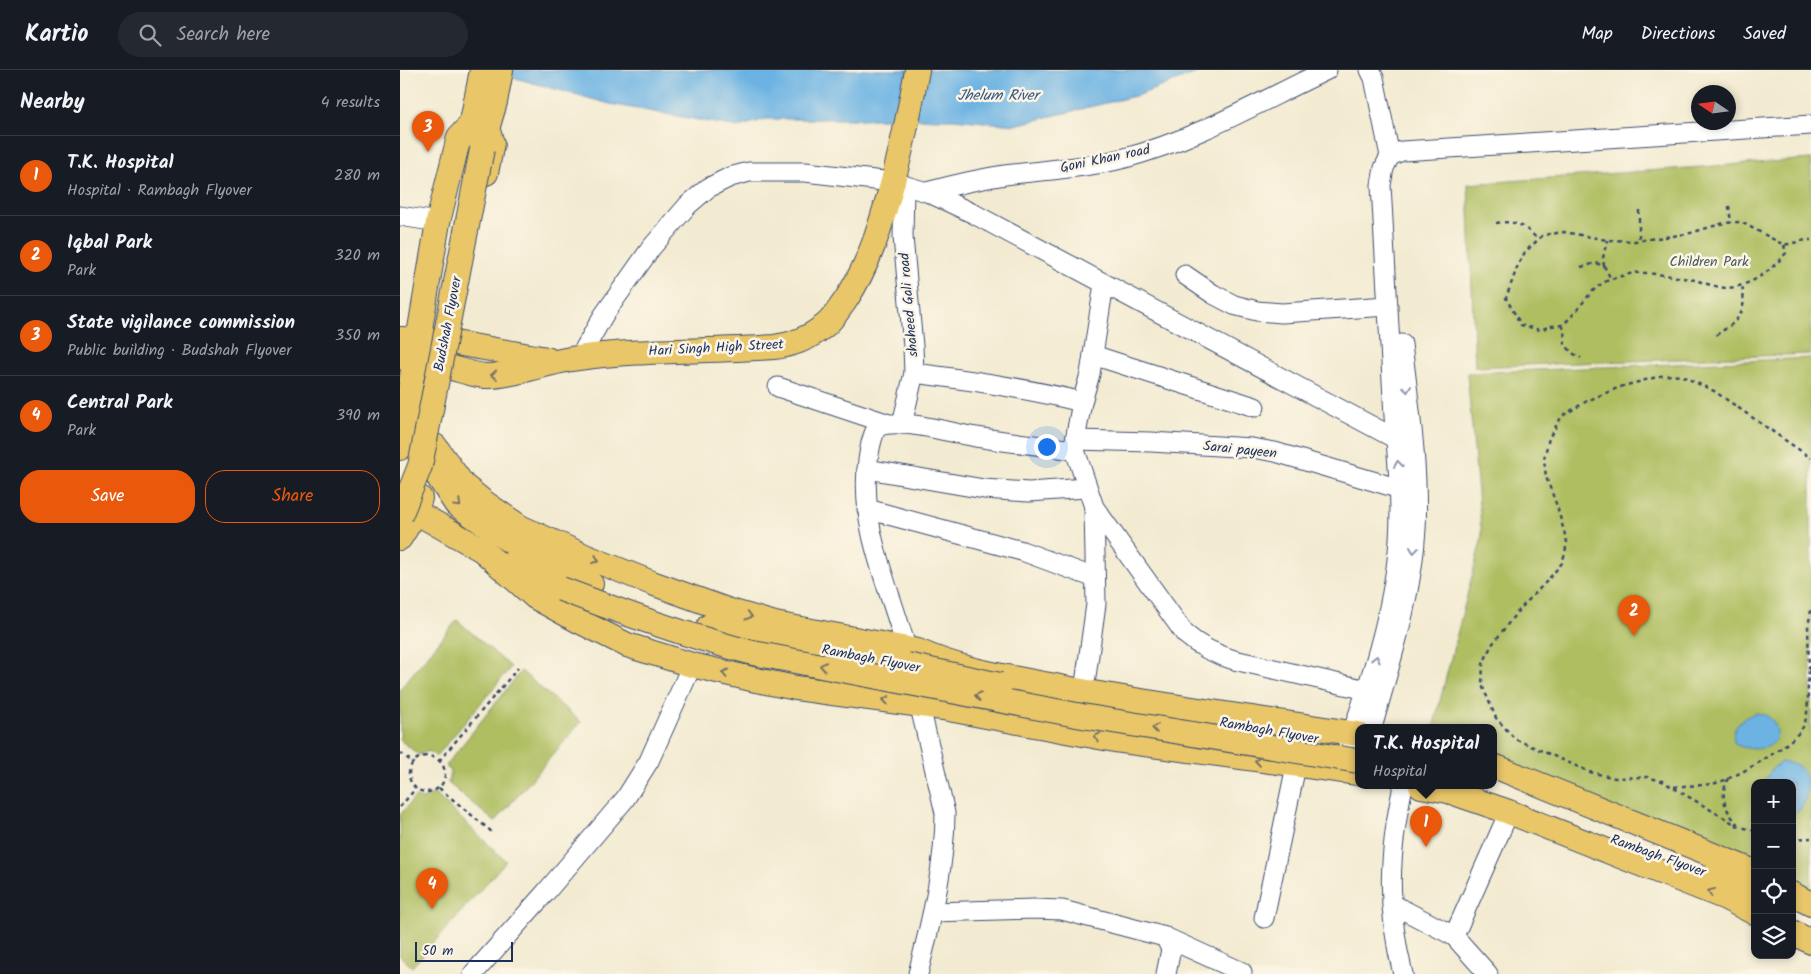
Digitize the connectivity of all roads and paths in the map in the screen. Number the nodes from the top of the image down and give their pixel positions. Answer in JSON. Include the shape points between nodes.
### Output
{"nodes":[{"id":1,"x":482,"y":70,"type":"edge"},
{"id":2,"x":502,"y":70,"type":"edge"},
{"id":3,"x":917,"y":70,"type":"edge"},
{"id":4,"x":1327,"y":70,"type":"edge"},
{"id":5,"x":1370,"y":70,"type":"edge"},
{"id":6,"x":486,"y":99,"type":"junction"},
{"id":7,"x":1811,"y":125,"type":"edge"},
{"id":8,"x":477,"y":136,"type":"junction"},
{"id":9,"x":1811,"y":136,"type":"edge"},
{"id":10,"x":1390,"y":156,"type":"junction"},
{"id":11,"x":898,"y":183,"type":"junction"},
{"id":12,"x":927,"y":192,"type":"junction"},
{"id":13,"x":1729,"y":206,"type":"dead end"},
{"id":14,"x":1638,"y":210,"type":"dead end"},
{"id":15,"x":400,"y":216,"type":"edge"},
{"id":16,"x":438,"y":222,"type":"junction"},
{"id":17,"x":1496,"y":223,"type":"dead end"},
{"id":18,"x":1731,"y":223,"type":"junction"},
{"id":19,"x":1538,"y":240,"type":"junction"},
{"id":20,"x":1607,"y":240,"type":"junction"},
{"id":21,"x":1811,"y":240,"type":"edge"},
{"id":22,"x":1640,"y":241,"type":"junction"},
{"id":23,"x":1784,"y":245,"type":"junction"},
{"id":24,"x":1604,"y":266,"type":"junction"},
{"id":25,"x":1581,"y":267,"type":"dead end"},
{"id":26,"x":1185,"y":274,"type":"dead end"},
{"id":27,"x":1611,"y":279,"type":"junction"},
{"id":28,"x":1104,"y":284,"type":"junction"},
{"id":29,"x":1742,"y":285,"type":"junction"},
{"id":30,"x":1388,"y":306,"type":"junction"},
{"id":31,"x":1562,"y":325,"type":"junction"},
{"id":32,"x":1716,"y":335,"type":"dead end"},
{"id":33,"x":456,"y":344,"type":"junction"},
{"id":34,"x":408,"y":348,"type":"edge"},
{"id":35,"x":1093,"y":355,"type":"junction"},
{"id":36,"x":1581,"y":358,"type":"dead end"},
{"id":37,"x":569,"y":359,"type":"junction"},
{"id":38,"x":450,"y":367,"type":"junction"},
{"id":39,"x":914,"y":373,"type":"junction"},
{"id":40,"x":778,"y":387,"type":"dead end"},
{"id":41,"x":1082,"y":402,"type":"junction"},
{"id":42,"x":1255,"y":407,"type":"dead end"},
{"id":43,"x":894,"y":423,"type":"junction"},
{"id":44,"x":1396,"y":439,"type":"junction"},
{"id":45,"x":1075,"y":445,"type":"junction"},
{"id":46,"x":400,"y":448,"type":"edge"},
{"id":47,"x":432,"y":455,"type":"junction"},
{"id":48,"x":1811,"y":458,"type":"edge"},
{"id":49,"x":867,"y":469,"type":"junction"},
{"id":50,"x":1086,"y":488,"type":"junction"},
{"id":51,"x":1400,"y":489,"type":"junction"},
{"id":52,"x":400,"y":493,"type":"edge"},
{"id":53,"x":1094,"y":507,"type":"junction"},
{"id":54,"x":867,"y":509,"type":"junction"},
{"id":55,"x":405,"y":511,"type":"edge"},
{"id":56,"x":520,"y":527,"type":"junction"},
{"id":57,"x":400,"y":538,"type":"edge"},
{"id":58,"x":482,"y":550,"type":"junction"},
{"id":59,"x":1095,"y":578,"type":"junction"},
{"id":60,"x":591,"y":584,"type":"junction"},
{"id":61,"x":1811,"y":610,"type":"edge"},
{"id":62,"x":1810,"y":618,"type":"edge"},
{"id":63,"x":907,"y":649,"type":"junction"},
{"id":64,"x":692,"y":665,"type":"junction"},
{"id":65,"x":518,"y":668,"type":"dead end"},
{"id":66,"x":1810,"y":671,"type":"edge"},
{"id":67,"x":1367,"y":690,"type":"junction"},
{"id":68,"x":1084,"y":691,"type":"junction"},
{"id":69,"x":919,"y":705,"type":"junction"},
{"id":70,"x":1362,"y":724,"type":"edge"},
{"id":71,"x":1365,"y":724,"type":"edge"},
{"id":72,"x":1355,"y":735,"type":"edge"},
{"id":73,"x":1355,"y":735,"type":"edge"},
{"id":74,"x":400,"y":752,"type":"edge"},
{"id":75,"x":1355,"y":757,"type":"edge"},
{"id":76,"x":439,"y":761,"type":"junction"},
{"id":77,"x":414,"y":763,"type":"junction"},
{"id":78,"x":1296,"y":766,"type":"junction"},
{"id":79,"x":1497,"y":767,"type":"edge"},
{"id":80,"x":1352,"y":769,"type":"edge"},
{"id":81,"x":1497,"y":775,"type":"edge"},
{"id":82,"x":1728,"y":777,"type":"junction"},
{"id":83,"x":1672,"y":787,"type":"junction"},
{"id":84,"x":416,"y":788,"type":"junction"},
{"id":85,"x":439,"y":788,"type":"junction"},
{"id":86,"x":1402,"y":789,"type":"edge"},
{"id":87,"x":1437,"y":789,"type":"edge"},
{"id":88,"x":1486,"y":789,"type":"edge"},
{"id":89,"x":400,"y":807,"type":"edge"},
{"id":90,"x":1509,"y":812,"type":"junction"},
{"id":91,"x":1738,"y":826,"type":"junction"},
{"id":92,"x":1751,"y":830,"type":"edge"},
{"id":93,"x":492,"y":832,"type":"dead end"},
{"id":94,"x":1811,"y":838,"type":"edge"},
{"id":95,"x":1796,"y":839,"type":"edge"},
{"id":96,"x":1751,"y":870,"type":"edge"},
{"id":97,"x":1751,"y":875,"type":"edge"},
{"id":98,"x":1796,"y":890,"type":"edge"},
{"id":99,"x":1751,"y":892,"type":"edge"},
{"id":100,"x":1796,"y":896,"type":"edge"},
{"id":101,"x":1811,"y":896,"type":"edge"},
{"id":102,"x":1392,"y":904,"type":"junction"},
{"id":103,"x":1811,"y":904,"type":"edge"},
{"id":104,"x":1751,"y":911,"type":"edge"},
{"id":105,"x":933,"y":912,"type":"junction"},
{"id":106,"x":1796,"y":914,"type":"edge"},
{"id":107,"x":1264,"y":918,"type":"dead end"},
{"id":108,"x":1811,"y":921,"type":"edge"},
{"id":109,"x":1796,"y":934,"type":"edge"},
{"id":110,"x":1454,"y":936,"type":"junction"},
{"id":111,"x":1166,"y":937,"type":"junction"},
{"id":112,"x":1811,"y":942,"type":"edge"},
{"id":113,"x":1242,"y":972,"type":"dead end"},
{"id":114,"x":472,"y":974,"type":"edge"},
{"id":115,"x":918,"y":974,"type":"edge"},
{"id":116,"x":1166,"y":974,"type":"edge"},
{"id":117,"x":1403,"y":974,"type":"edge"},
{"id":118,"x":1488,"y":974,"type":"edge"}],
"edges":[{"from":1,"to":6,"type":"main road"},
{"from":2,"to":6,"type":"main road"},
{"from":3,"to":11,"type":"main road","name":"Hari Singh High Street"},
{"from":4,"to":12,"type":"street","name":"Goni Khan road","via":[[1192,135],[1144,153],[1063,169],[966,181]]},
{"from":5,"to":10,"type":"street"},
{"from":6,"to":8,"type":"main road"},
{"from":7,"to":10,"type":"street","via":[[1402,151]]},
{"from":8,"to":16,"type":"main road","via":[[459,137]]},
{"from":8,"to":33,"type":"main road","via":[[492,143]]},
{"from":8,"to":52,"type":"main road","name":"Budshah Flyover","via":[[411,465]]},
{"from":8,"to":55,"type":"main road","name":"Budshah Flyover","bridge":true,"via":[[420,466]]},
{"from":9,"to":71,"type":"street","one_way":true,"via":[[1408,161],[1396,166],[1391,178],[1398,311],[1414,449],[1416,530],[1402,625]]},
{"from":10,"to":30,"type":"street","via":[[1380,185]]},
{"from":11,"to":12,"type":"street"},
{"from":11,"to":37,"type":"street","via":[[805,172],[750,172],[708,188],[688,205],[651,248]]},
{"from":11,"to":37,"type":"main road","name":"Hari Singh High Street","via":[[858,282],[825,326],[802,340],[774,347]]},
{"from":11,"to":39,"type":"street","name":"shaheed Gali road"},
{"from":12,"to":28,"type":"street"},
{"from":13,"to":18,"type":"path"},
{"from":14,"to":22,"type":"path"},
{"from":15,"to":16,"type":"street"},
{"from":16,"to":34,"type":"main road"},
{"from":17,"to":19,"type":"path","via":[[1524,225]]},
{"from":18,"to":22,"type":"path"},
{"from":18,"to":23,"type":"path","via":[[1742,222]]},
{"from":19,"to":20,"type":"path","via":[[1543,235],[1564,232]]},
{"from":19,"to":31,"type":"path","via":[[1525,252],[1506,298],[1521,325],[1540,330]]},
{"from":20,"to":22,"type":"path"},
{"from":20,"to":24,"type":"path"},
{"from":21,"to":23,"type":"path"},
{"from":23,"to":29,"type":"path","via":[[1786,253],[1772,268]]},
{"from":24,"to":25,"type":"path","via":[[1596,263]]},
{"from":24,"to":27,"type":"path"},
{"from":26,"to":30,"type":"street","via":[[1234,305],[1257,311],[1282,313]]},
{"from":27,"to":29,"type":"path","via":[[1636,272],[1727,288]]},
{"from":27,"to":31,"type":"path","via":[[1588,294]]},
{"from":28,"to":35,"type":"street"},
{"from":28,"to":44,"type":"street"},
{"from":29,"to":32,"type":"path","via":[[1743,308],[1734,321]]},
{"from":30,"to":44,"type":"street"},
{"from":31,"to":36,"type":"path","via":[[1565,345]]},
{"from":33,"to":34,"type":"main road","via":[[438,340]]},
{"from":33,"to":37,"type":"main road"},
{"from":33,"to":38,"type":"main road"},
{"from":34,"to":38,"type":"main road"},
{"from":34,"to":46,"type":"main road"},
{"from":35,"to":41,"type":"street"},
{"from":35,"to":42,"type":"street"},
{"from":37,"to":38,"type":"main road","one_way":true,"via":[[487,376]]},
{"from":38,"to":47,"type":"main road"},
{"from":39,"to":41,"type":"street","via":[[1039,391]]},
{"from":39,"to":43,"type":"street","name":"shaheed Gali road"},
{"from":40,"to":43,"type":"street","name":"Sarai payeen"},
{"from":41,"to":45,"type":"street"},
{"from":43,"to":45,"type":"street","name":"Sarai payeen","via":[[982,438]]},
{"from":43,"to":49,"type":"street","via":[[877,427]]},
{"from":51,"to":44,"type":"street","one_way":true},
{"from":45,"to":50,"type":"street"},
{"from":45,"to":51,"type":"street","name":"Sarai payeen","via":[[1217,446],[1274,452]]},
{"from":47,"to":55,"type":"main road"},
{"from":47,"to":56,"type":"main road","via":[[462,485]]},
{"from":47,"to":60,"type":"main road","name":"Rambagh Flyover","one_way":true,"via":[[456,504],[530,554]]},
{"from":48,"to":83,"type":"path","via":[[1714,391],[1682,376],[1664,375],[1620,387],[1587,401],[1562,416],[1549,438],[1544,459],[1546,477],[1567,542],[1565,553],[1548,581],[1517,612],[1491,646],[1483,664],[1482,685],[1496,718],[1515,739],[1590,772],[1615,778],[1647,777]]},
{"from":49,"to":50,"type":"street","via":[[984,490],[1029,492]]},
{"from":49,"to":54,"type":"street"},
{"from":50,"to":53,"type":"street"},
{"from":67,"to":51,"type":"street","one_way":true,"via":[[1394,581]]},
{"from":53,"to":59,"type":"street"},
{"from":53,"to":67,"type":"street","via":[[1185,634],[1198,645],[1234,660]]},
{"from":54,"to":59,"type":"street","via":[[1022,551]]},
{"from":54,"to":63,"type":"street","via":[[871,536]]},
{"from":55,"to":57,"type":"main road"},
{"from":55,"to":58,"type":"main road"},
{"from":56,"to":60,"type":"main road"},
{"from":56,"to":63,"type":"main road","one_way":true,"via":[[644,580],[727,610],[775,624]]},
{"from":58,"to":64,"type":"main road","via":[[535,596],[577,620],[626,645]]},
{"from":80,"to":58,"type":"main road","name":"Rambagh Flyover","one_way":true,"bridge":true,"via":[[752,654],[617,611],[561,589]]},
{"from":59,"to":68,"type":"street","via":[[1096,604]]},
{"from":60,"to":72,"type":"main road","name":"Rambagh Flyover","bridge":true,"via":[[661,612],[759,640],[830,650],[1073,698]]},
{"from":61,"to":62,"type":"path"},
{"from":62,"to":66,"type":"path"},
{"from":63,"to":68,"type":"main road","via":[[985,673]]},
{"from":63,"to":69,"type":"street"},
{"from":69,"to":64,"type":"main road","one_way":true,"via":[[796,688]]},
{"from":64,"to":114,"type":"street","via":[[649,761],[625,799]]},
{"from":65,"to":76,"type":"path"},
{"from":66,"to":82,"type":"path","via":[[1808,708],[1802,728],[1765,758]]},
{"from":67,"to":70,"type":"street"},
{"from":68,"to":73,"type":"main road"},
{"from":78,"to":69,"type":"main road","one_way":true,"via":[[1115,740]]},
{"from":69,"to":105,"type":"street","via":[[945,813],[944,844]]},
{"from":74,"to":77,"type":"path"},
{"from":75,"to":80,"type":"street"},
{"from":76,"to":77,"type":"path","via":[[429,757]]},
{"from":76,"to":85,"type":"path","via":[[445,772]]},
{"from":77,"to":84,"type":"path","via":[[410,779]]},
{"from":78,"to":80,"type":"main road"},
{"from":78,"to":107,"type":"street"},
{"from":79,"to":96,"type":"main road"},
{"from":81,"to":97,"type":"main road","name":"Rambagh Flyover"},
{"from":82,"to":83,"type":"path","via":[[1717,782]]},
{"from":82,"to":91,"type":"path","via":[[1724,786],[1725,807]]},
{"from":83,"to":91,"type":"path"},
{"from":84,"to":85,"type":"path","via":[[430,792]]},
{"from":84,"to":89,"type":"path"},
{"from":85,"to":93,"type":"path"},
{"from":86,"to":102,"type":"street","via":[[1391,852]]},
{"from":87,"to":90,"type":"main road"},
{"from":88,"to":99,"type":"main road","name":"Rambagh Flyover"},
{"from":104,"to":90,"type":"main road","one_way":true,"via":[[1726,898]]},
{"from":90,"to":110,"type":"street"},
{"from":91,"to":92,"type":"path"},
{"from":94,"to":95,"type":"path"},
{"from":98,"to":101,"type":"main road"},
{"from":100,"to":103,"type":"main road"},
{"from":102,"to":110,"type":"street"},
{"from":102,"to":117,"type":"street","via":[[1393,930]]},
{"from":105,"to":111,"type":"street","via":[[1062,910]]},
{"from":105,"to":115,"type":"street"},
{"from":106,"to":108,"type":"main road"},
{"from":109,"to":112,"type":"main road"},
{"from":110,"to":118,"type":"street"},
{"from":111,"to":113,"type":"street"},
{"from":111,"to":116,"type":"street","via":[[1171,949]]}]}
